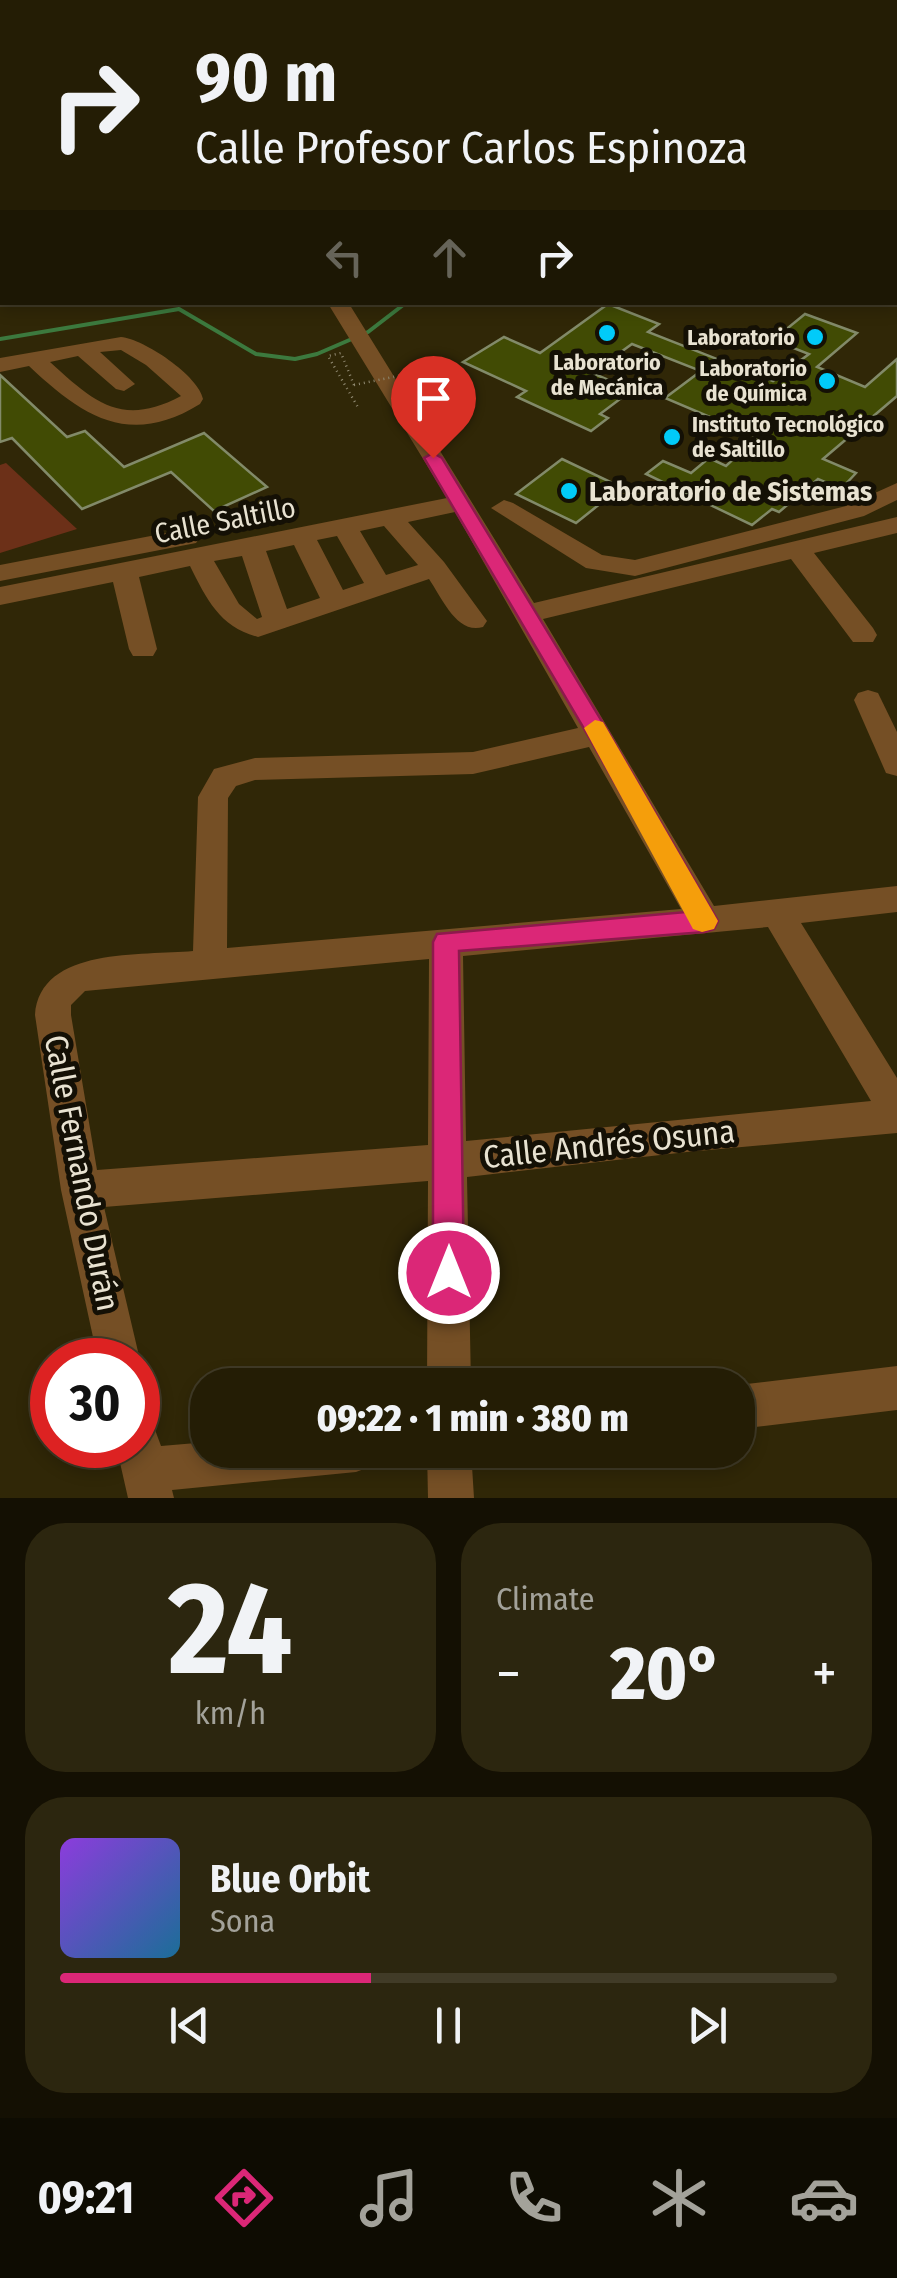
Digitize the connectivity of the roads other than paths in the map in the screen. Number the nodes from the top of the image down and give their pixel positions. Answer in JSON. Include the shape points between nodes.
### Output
{"nodes":[{"id":1,"x":339,"y":306,"type":"edge"},
{"id":2,"x":83,"y":349,"type":"junction"},
{"id":3,"x":36,"y":361,"type":"junction"},
{"id":4,"x":0,"y":365,"type":"edge"},
{"id":5,"x":124,"y":384,"type":"dead end"},
{"id":6,"x":456,"y":494,"type":"junction"},
{"id":7,"x":504,"y":508,"type":"dead end"},
{"id":8,"x":891,"y":511,"type":"edge"},
{"id":9,"x":390,"y":517,"type":"junction"},
{"id":10,"x":344,"y":526,"type":"junction"},
{"id":11,"x":302,"y":535,"type":"junction"},
{"id":12,"x":251,"y":545,"type":"junction"},
{"id":13,"x":798,"y":550,"type":"junction"},
{"id":14,"x":897,"y":553,"type":"edge"},
{"id":15,"x":198,"y":556,"type":"junction"},
{"id":16,"x":435,"y":568,"type":"junction"},
{"id":17,"x":124,"y":571,"type":"junction"},
{"id":18,"x":0,"y":574,"type":"edge"},
{"id":19,"x":380,"y":588,"type":"junction"},
{"id":20,"x":0,"y":596,"type":"edge"},
{"id":21,"x":336,"y":602,"type":"junction"},
{"id":22,"x":527,"y":614,"type":"junction"},
{"id":23,"x":472,"y":621,"type":"dead end"},
{"id":24,"x":278,"y":623,"type":"junction"},
{"id":25,"x":863,"y":634,"type":"dead end"},
{"id":26,"x":143,"y":650,"type":"dead end"},
{"id":27,"x":868,"y":700,"type":"dead end"},
{"id":28,"x":598,"y":734,"type":"junction"},
{"id":29,"x":897,"y":765,"type":"edge"},
{"id":30,"x":897,"y":899,"type":"edge"},
{"id":31,"x":777,"y":913,"type":"junction"},
{"id":32,"x":705,"y":921,"type":"junction"},
{"id":33,"x":446,"y":942,"type":"junction"},
{"id":34,"x":210,"y":964,"type":"junction"},
{"id":35,"x":897,"y":1114,"type":"edge"},
{"id":36,"x":448,"y":1161,"type":"junction"},
{"id":37,"x":81,"y":1190,"type":"junction"},
{"id":38,"x":114,"y":1338,"type":"edge"},
{"id":39,"x":449,"y":1368,"type":"edge"},
{"id":40,"x":897,"y":1388,"type":"edge"},
{"id":41,"x":755,"y":1406,"type":"edge"},
{"id":42,"x":190,"y":1466,"type":"edge"},
{"id":43,"x":450,"y":1468,"type":"edge"},
{"id":44,"x":144,"y":1470,"type":"edge"},
{"id":45,"x":451,"y":1498,"type":"edge"}],
"edges":[{"from":1,"to":6,"type":"street"},
{"from":2,"to":3,"type":"street"},
{"from":2,"to":3,"type":"street","via":[[128,343],[192,399],[143,418],[114,419],[81,402]]},
{"from":2,"to":5,"type":"street"},
{"from":3,"to":4,"type":"street"},
{"from":6,"to":9,"type":"street","name":"Calle Saltillo"},
{"from":6,"to":18,"type":"street","name":"Calle Saltillo"},
{"from":6,"to":22,"type":"street"},
{"from":7,"to":8,"type":"street","via":[[596,562],[635,568],[855,511]]},
{"from":8,"to":13,"type":"street"},
{"from":8,"to":14,"type":"street"},
{"from":9,"to":10,"type":"street","name":"Calle Saltillo"},
{"from":9,"to":16,"type":"street"},
{"from":10,"to":11,"type":"street","name":"Calle Saltillo"},
{"from":10,"to":19,"type":"street"},
{"from":11,"to":12,"type":"street","name":"Calle Saltillo"},
{"from":11,"to":21,"type":"street"},
{"from":12,"to":15,"type":"street","name":"Calle Saltillo"},
{"from":12,"to":24,"type":"street"},
{"from":13,"to":22,"type":"street"},
{"from":13,"to":25,"type":"street"},
{"from":15,"to":17,"type":"street","name":"Calle Saltillo"},
{"from":15,"to":24,"type":"street","via":[[233,618],[244,627]]},
{"from":16,"to":19,"type":"street"},
{"from":16,"to":23,"type":"street"},
{"from":17,"to":20,"type":"street","name":"Calle Saltillo"},
{"from":17,"to":26,"type":"street"},
{"from":19,"to":21,"type":"street"},
{"from":21,"to":24,"type":"street"},
{"from":22,"to":28,"type":"street"},
{"from":27,"to":29,"type":"street"},
{"from":28,"to":32,"type":"street"},
{"from":28,"to":34,"type":"street","via":[[473,763],[225,777],[213,797]]},
{"from":30,"to":31,"type":"street"},
{"from":31,"to":32,"type":"street"},
{"from":31,"to":35,"type":"street"},
{"from":32,"to":33,"type":"street"},
{"from":33,"to":34,"type":"street"},
{"from":33,"to":36,"type":"street"},
{"from":34,"to":37,"type":"street","name":"Calle Fernando Durán","via":[[89,975],[54,999]]},
{"from":35,"to":36,"type":"street","name":"Calle Andrés Osuna"},
{"from":36,"to":37,"type":"street","name":"Calle Andrés Osuna"},
{"from":36,"to":39,"type":"street"},
{"from":37,"to":38,"type":"street","name":"Calle Fernando Durán"},
{"from":40,"to":41,"type":"street"},
{"from":42,"to":44,"type":"street"},
{"from":43,"to":45,"type":"street"}]}
